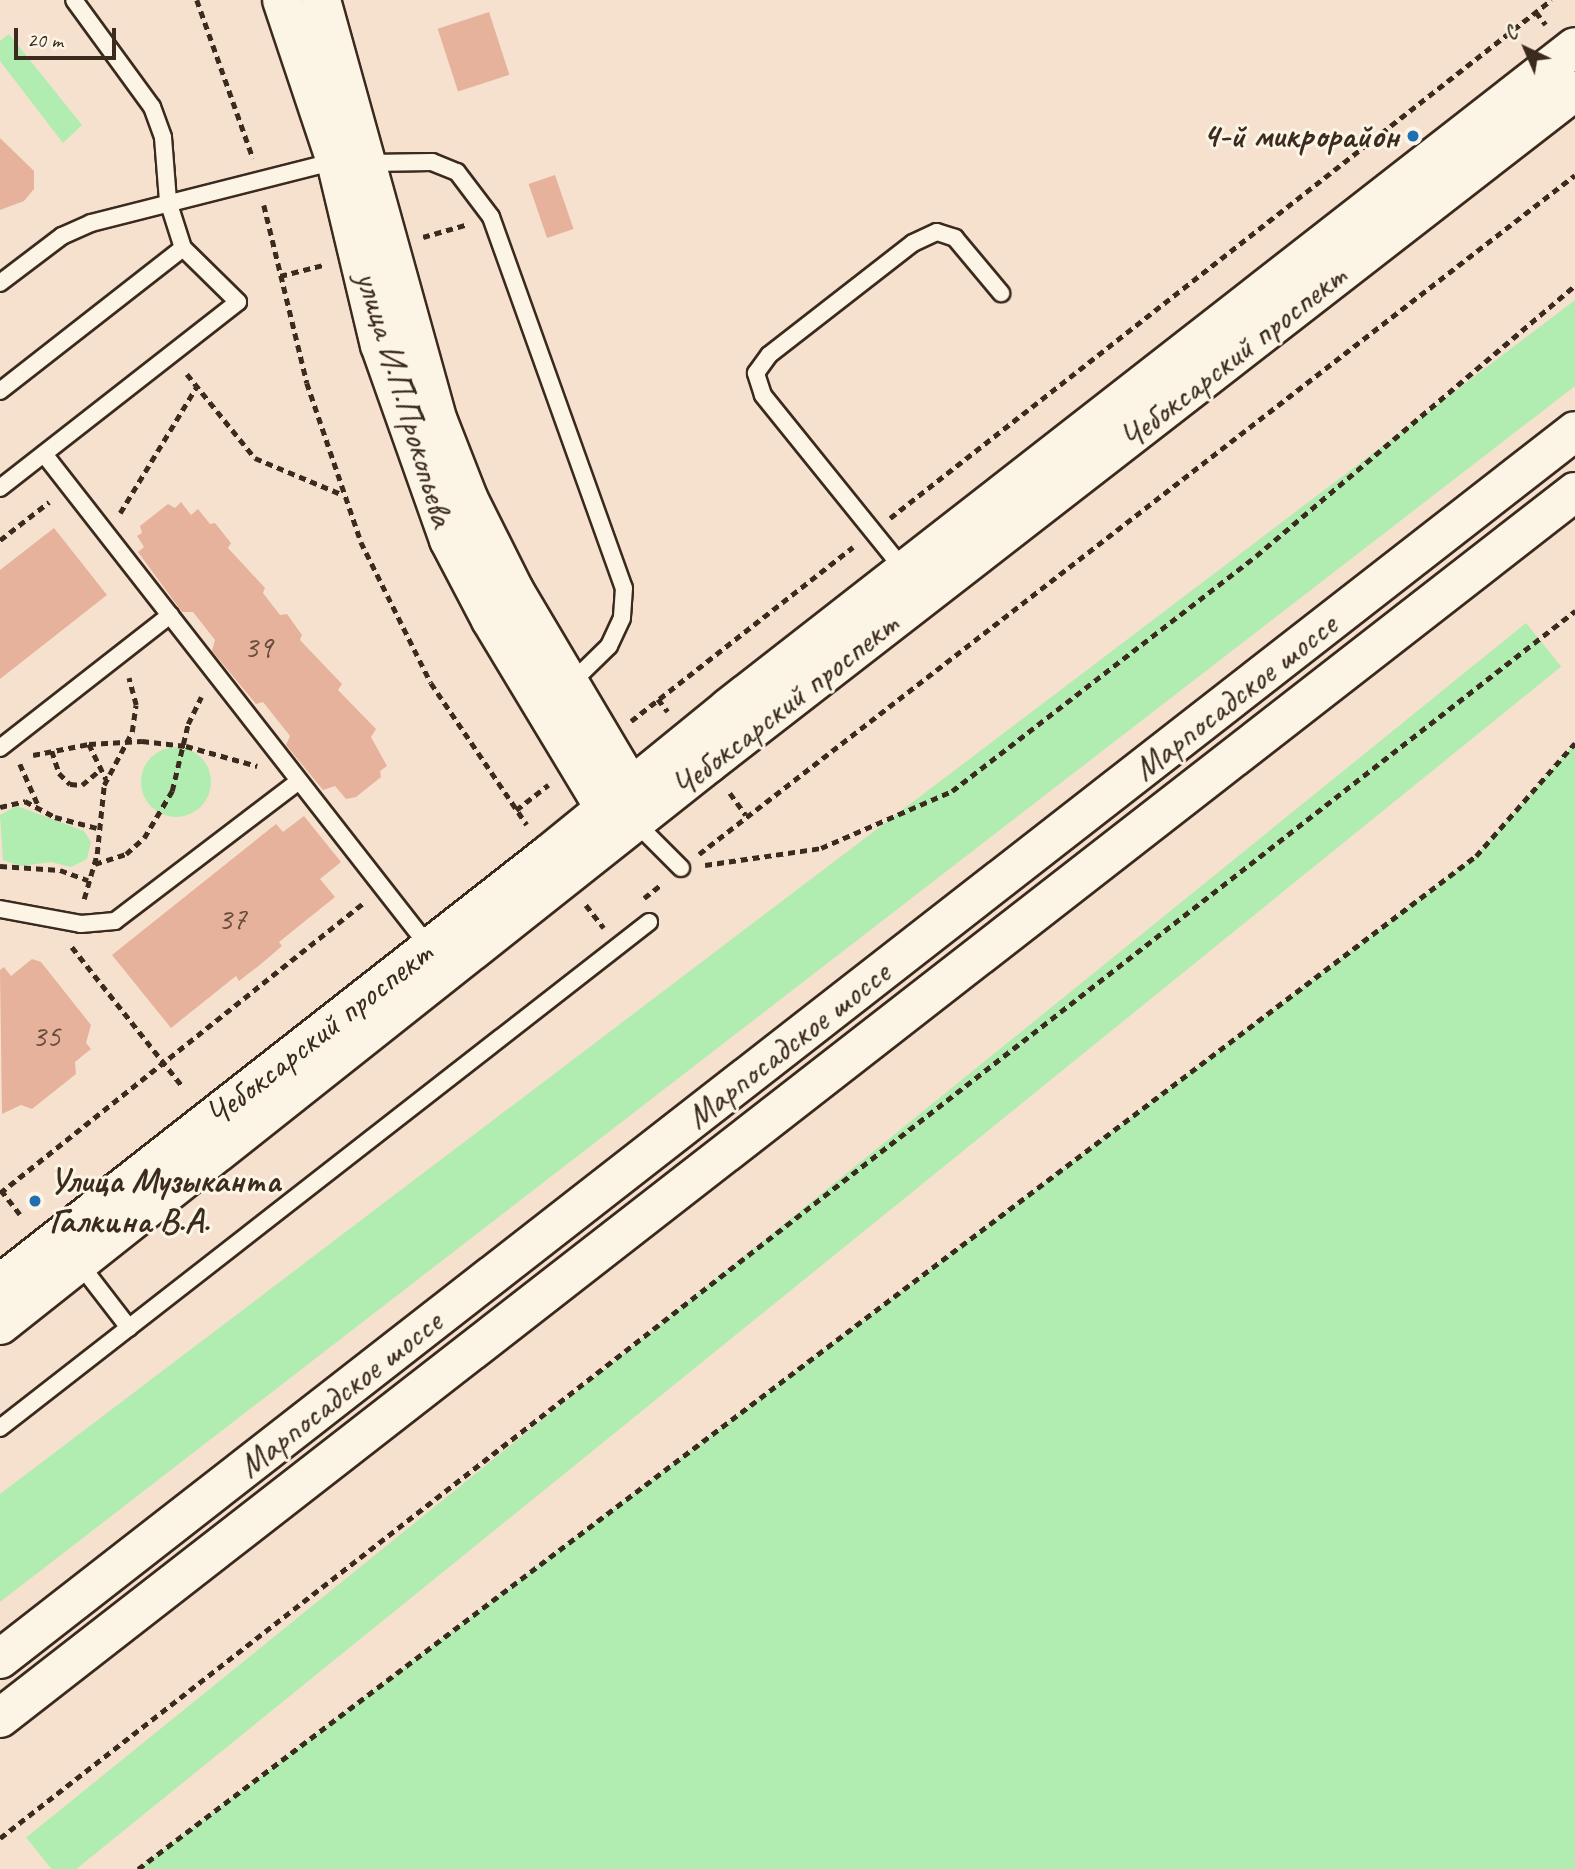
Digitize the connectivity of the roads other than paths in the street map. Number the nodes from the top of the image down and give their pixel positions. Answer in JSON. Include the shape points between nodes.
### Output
{"nodes":[{"id":1,"x":74,"y":0,"type":"edge"},
{"id":2,"x":282,"y":0,"type":"edge"},
{"id":3,"x":321,"y":0,"type":"edge"},
{"id":4,"x":1575,"y":47,"type":"edge"},
{"id":5,"x":1575,"y":91,"type":"edge"},
{"id":6,"x":353,"y":162,"type":"junction"},
{"id":7,"x":168,"y":201,"type":"junction"},
{"id":8,"x":183,"y":248,"type":"junction"},
{"id":9,"x":0,"y":284,"type":"edge"},
{"id":10,"x":1001,"y":293,"type":"dead end"},
{"id":11,"x":0,"y":391,"type":"edge"},
{"id":12,"x":1575,"y":431,"type":"edge"},
{"id":13,"x":44,"y":454,"type":"junction"},
{"id":14,"x":0,"y":488,"type":"edge"},
{"id":15,"x":1575,"y":492,"type":"edge"},
{"id":16,"x":904,"y":570,"type":"junction"},
{"id":17,"x":170,"y":615,"type":"junction"},
{"id":18,"x":569,"y":684,"type":"junction"},
{"id":19,"x":0,"y":748,"type":"edge"},
{"id":20,"x":294,"y":775,"type":"junction"},
{"id":21,"x":624,"y":806,"type":"junction"},
{"id":22,"x":681,"y":868,"type":"road end"},
{"id":23,"x":0,"y":909,"type":"edge"},
{"id":24,"x":649,"y":922,"type":"dead end"},
{"id":25,"x":430,"y":948,"type":"junction"},
{"id":26,"x":79,"y":1264,"type":"junction"},
{"id":27,"x":0,"y":1284,"type":"edge"},
{"id":28,"x":0,"y":1325,"type":"edge"},
{"id":29,"x":129,"y":1328,"type":"junction"},
{"id":30,"x":0,"y":1428,"type":"edge"},
{"id":31,"x":0,"y":1659,"type":"edge"},
{"id":32,"x":0,"y":1718,"type":"edge"}],
"edges":[{"from":1,"to":7,"type":"lane","via":[[152,107],[163,137]]},
{"from":2,"to":6,"type":"street","name":"улица И.П.Прокопьева"},
{"from":3,"to":6,"type":"street","name":"улица И.П.Прокопьева"},
{"from":4,"to":16,"type":"street","name":"Чебоксарский проспект"},
{"from":5,"to":21,"type":"street","name":"Чебоксарский проспект"},
{"from":6,"to":7,"type":"lane"},
{"from":6,"to":18,"type":"street","name":"улица И.П.Прокопьева","via":[[438,421],[469,500]]},
{"from":6,"to":18,"type":"lane","via":[[432,162],[457,172],[491,217],[624,588],[622,618],[609,646]]},
{"from":6,"to":21,"type":"street","name":"улица И.П.Прокопьева","via":[[380,345],[449,540],[491,620]]},
{"from":7,"to":8,"type":"lane"},
{"from":7,"to":9,"type":"lane","via":[[75,229]]},
{"from":8,"to":11,"type":"lane"},
{"from":8,"to":13,"type":"lane","via":[[238,302]]},
{"from":10,"to":16,"type":"lane","via":[[955,238],[937,232],[913,243],[769,355],[756,373],[763,395]]},
{"from":12,"to":31,"type":"street","name":"Марпосадское шоссе"},
{"from":13,"to":14,"type":"lane"},
{"from":13,"to":17,"type":"lane"},
{"from":15,"to":32,"type":"street","name":"Марпосадское шоссе"},
{"from":16,"to":21,"type":"street","name":"Чебоксарский проспект"},
{"from":17,"to":19,"type":"lane"},
{"from":17,"to":20,"type":"lane"},
{"from":18,"to":21,"type":"street","name":"улица И.П.Прокопьева"},
{"from":20,"to":23,"type":"lane","via":[[127,915],[103,924],[81,924]]},
{"from":20,"to":25,"type":"lane"},
{"from":21,"to":22,"type":"lane"},
{"from":21,"to":25,"type":"street","name":"Чебоксарский проспект"},
{"from":21,"to":26,"type":"street","name":"Чебоксарский проспект"},
{"from":24,"to":29,"type":"lane"},
{"from":25,"to":27,"type":"street","name":"Чебоксарский проспект"},
{"from":26,"to":28,"type":"street","name":"Чебоксарский проспект"},
{"from":26,"to":29,"type":"lane"},
{"from":29,"to":30,"type":"lane"}]}
